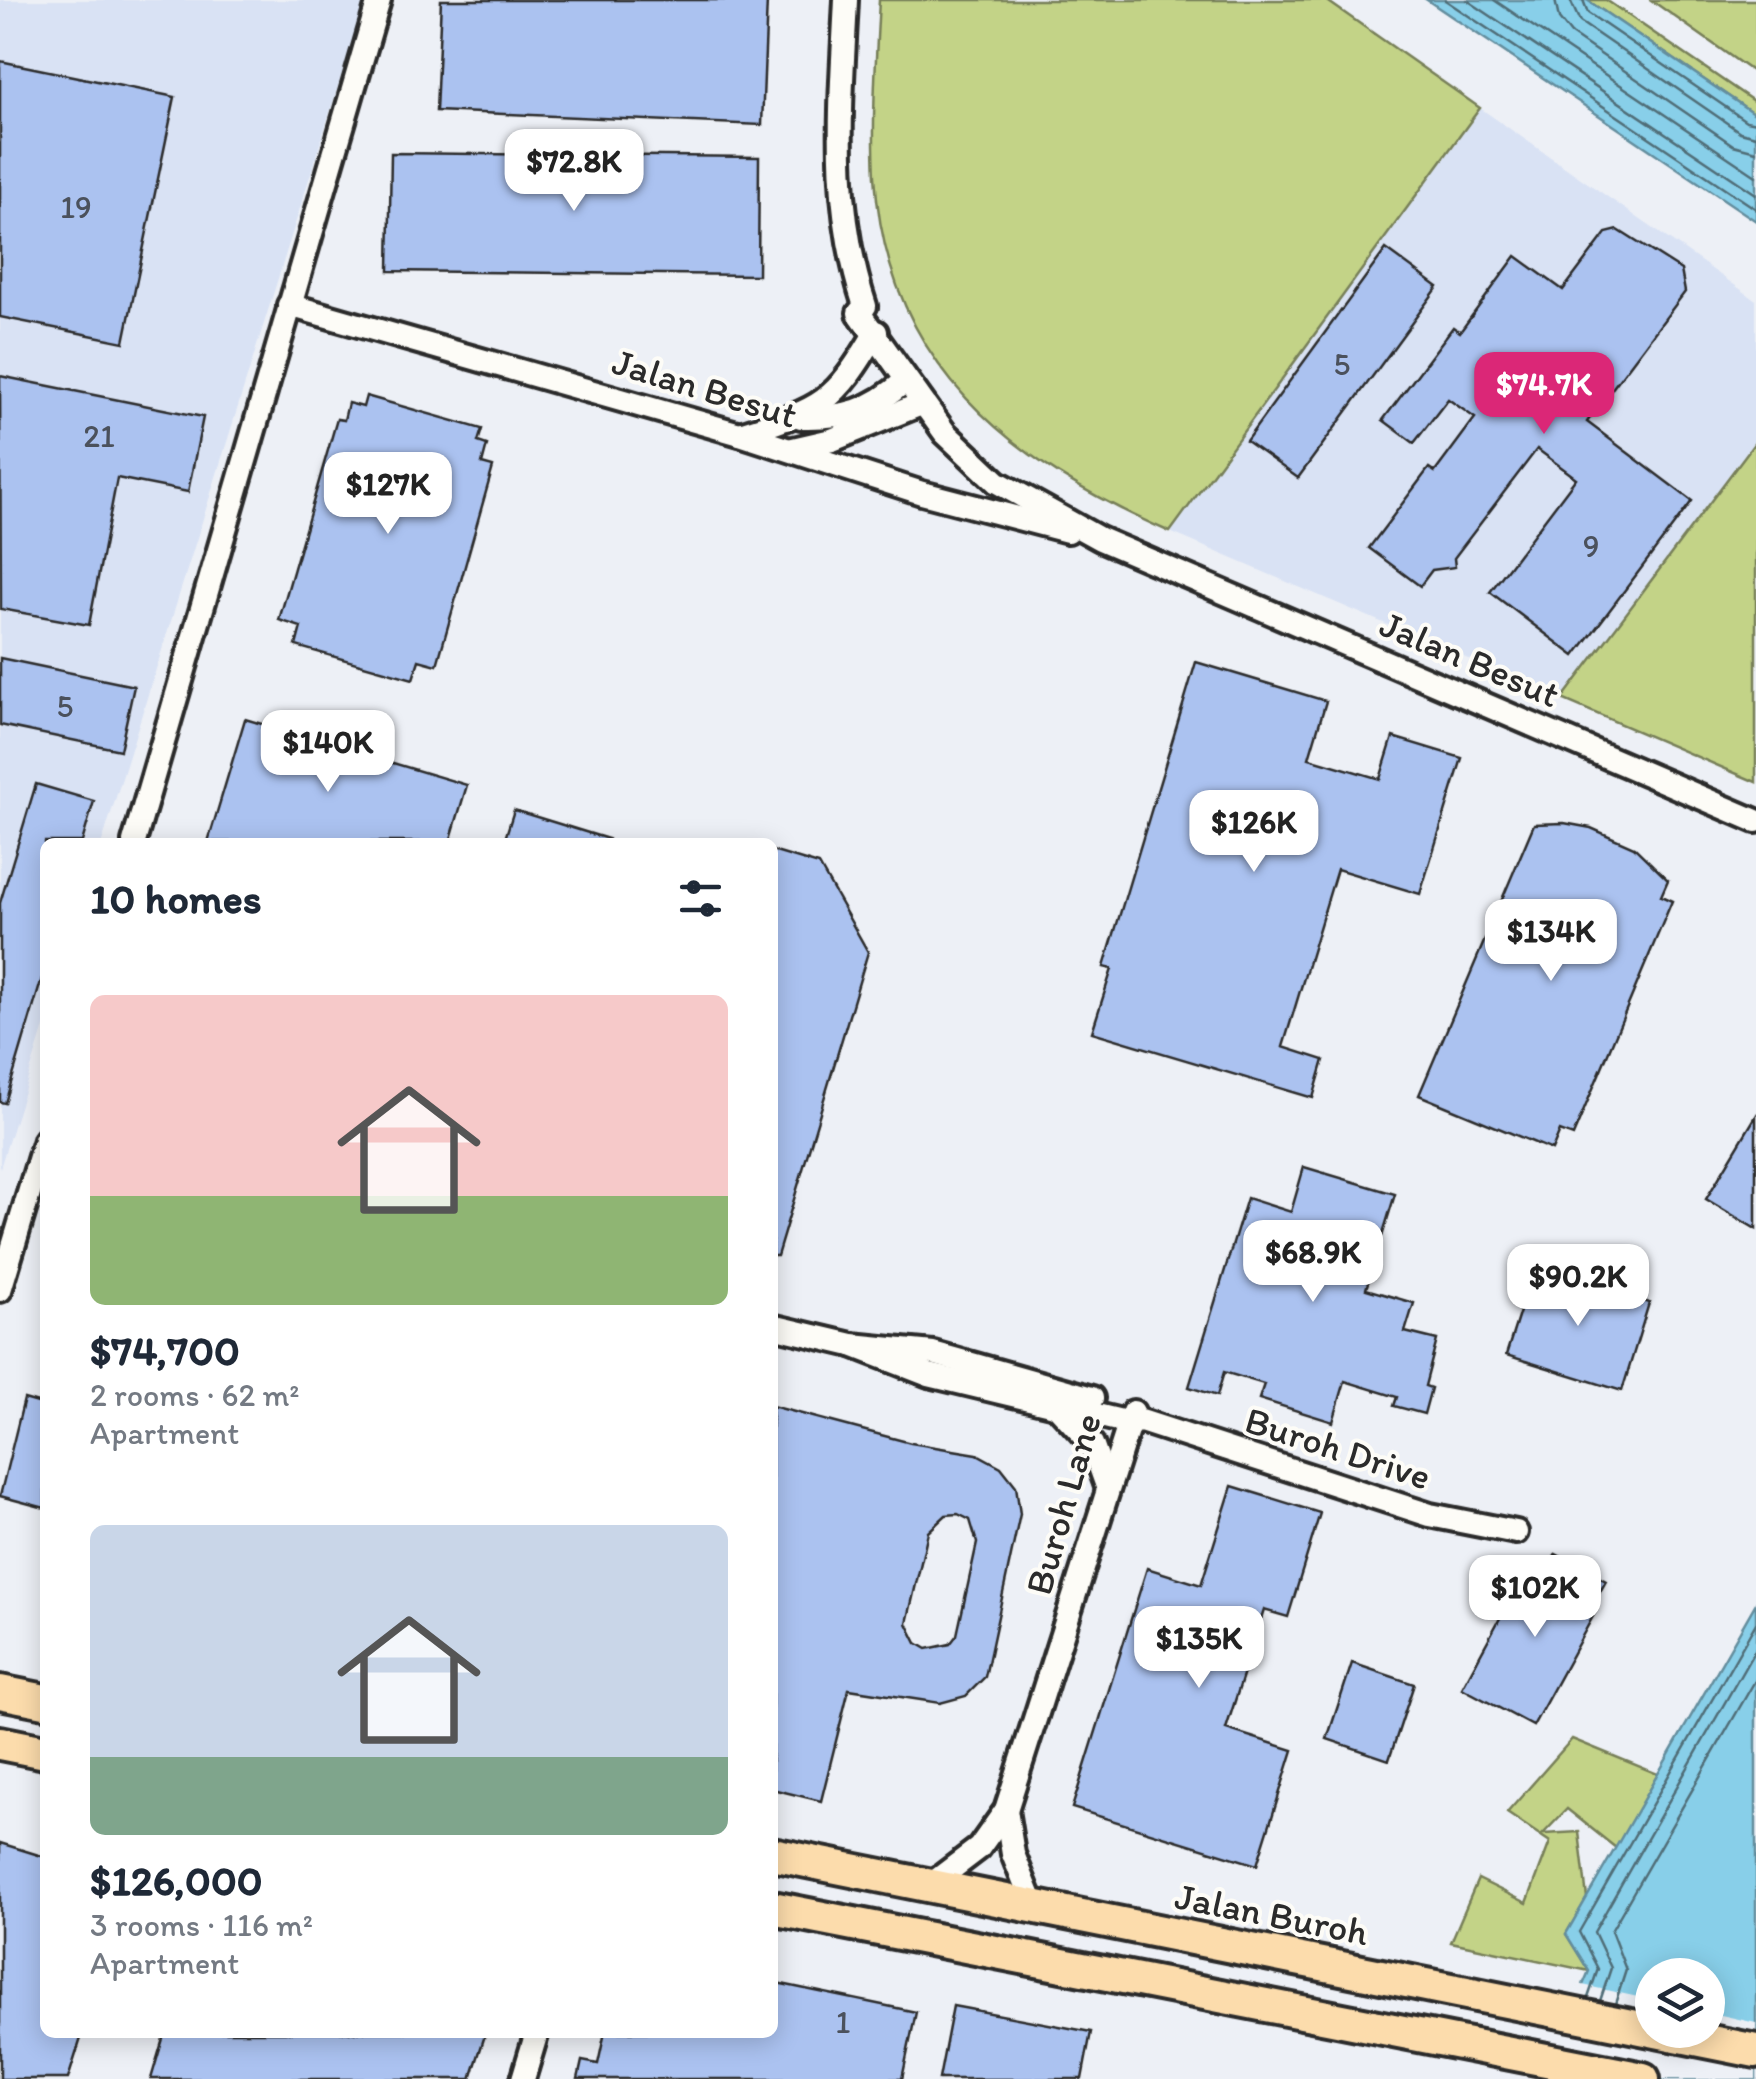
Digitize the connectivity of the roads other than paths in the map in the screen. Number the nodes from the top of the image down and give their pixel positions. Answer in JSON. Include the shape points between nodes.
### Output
{"nodes":[{"id":1,"x":379,"y":0,"type":"edge"},
{"id":2,"x":846,"y":0,"type":"edge"},
{"id":3,"x":289,"y":305,"type":"junction"},
{"id":4,"x":876,"y":332,"type":"junction"},
{"id":5,"x":905,"y":381,"type":"junction"},
{"id":6,"x":921,"y":404,"type":"junction"},
{"id":7,"x":792,"y":417,"type":"junction"},
{"id":8,"x":740,"y":434,"type":"junction"},
{"id":9,"x":790,"y":450,"type":"junction"},
{"id":10,"x":1100,"y":539,"type":"junction"},
{"id":11,"x":1756,"y":821,"type":"edge"},
{"id":12,"x":135,"y":838,"type":"edge"},
{"id":13,"x":40,"y":1161,"type":"edge"},
{"id":14,"x":0,"y":1290,"type":"edge"},
{"id":15,"x":778,"y":1327,"type":"edge"},
{"id":16,"x":931,"y":1364,"type":"junction"},
{"id":17,"x":1054,"y":1403,"type":"junction"},
{"id":18,"x":1135,"y":1419,"type":"junction"},
{"id":19,"x":1108,"y":1489,"type":"junction"},
{"id":20,"x":1516,"y":1532,"type":"dead end"},
{"id":21,"x":0,"y":1692,"type":"edge"},
{"id":22,"x":40,"y":1700,"type":"edge"},
{"id":23,"x":0,"y":1743,"type":"edge"},
{"id":24,"x":40,"y":1751,"type":"edge"},
{"id":25,"x":1006,"y":1810,"type":"junction"},
{"id":26,"x":778,"y":1855,"type":"edge"},
{"id":27,"x":929,"y":1886,"type":"junction"},
{"id":28,"x":1034,"y":1907,"type":"junction"},
{"id":29,"x":778,"y":1909,"type":"edge"},
{"id":30,"x":535,"y":2038,"type":"edge"},
{"id":31,"x":1756,"y":2051,"type":"edge"},
{"id":32,"x":523,"y":2079,"type":"edge"},
{"id":33,"x":1643,"y":2079,"type":"edge"}],
"edges":[{"from":1,"to":3,"type":"street"},
{"from":2,"to":4,"type":"street","name":"Jalan Besut","via":[[840,188],[847,251],[866,306],[859,313]]},
{"from":3,"to":8,"type":"street","name":"Jalan Besut"},
{"from":3,"to":12,"type":"street"},
{"from":4,"to":5,"type":"street","name":"Jalan Besut"},
{"from":4,"to":7,"type":"street","via":[[848,381]]},
{"from":5,"to":6,"type":"street","name":"Jalan Besut"},
{"from":5,"to":7,"type":"street","via":[[866,410],[839,418]]},
{"from":6,"to":9,"type":"street"},
{"from":6,"to":10,"type":"street","name":"Jalan Besut","via":[[996,482]]},
{"from":7,"to":8,"type":"street"},
{"from":8,"to":9,"type":"street","name":"Jalan Besut"},
{"from":9,"to":10,"type":"street","name":"Jalan Besut"},
{"from":10,"to":11,"type":"street","name":"Jalan Besut"},
{"from":13,"to":14,"type":"street"},
{"from":15,"to":16,"type":"street"},
{"from":16,"to":17,"type":"street","name":"Buroh Lane"},
{"from":16,"to":18,"type":"street","name":"Buroh Lane"},
{"from":17,"to":18,"type":"street","name":"Buroh Drive"},
{"from":17,"to":19,"type":"street","via":[[1092,1444]]},
{"from":18,"to":19,"type":"street","name":"Buroh Lane"},
{"from":18,"to":20,"type":"street","name":"Buroh Drive","via":[[1430,1515]]},
{"from":19,"to":25,"type":"street","name":"Buroh Lane"},
{"from":21,"to":22,"type":"highway"},
{"from":23,"to":24,"type":"highway"},
{"from":25,"to":27,"type":"street","name":"Buroh Lane","via":[[979,1848]]},
{"from":25,"to":28,"type":"street","name":"Buroh Lane"},
{"from":26,"to":27,"type":"highway","name":"Jalan Buroh"},
{"from":27,"to":28,"type":"highway","name":"Jalan Buroh"},
{"from":28,"to":31,"type":"highway","name":"Jalan Buroh"},
{"from":29,"to":33,"type":"highway"},
{"from":30,"to":32,"type":"street"}]}
